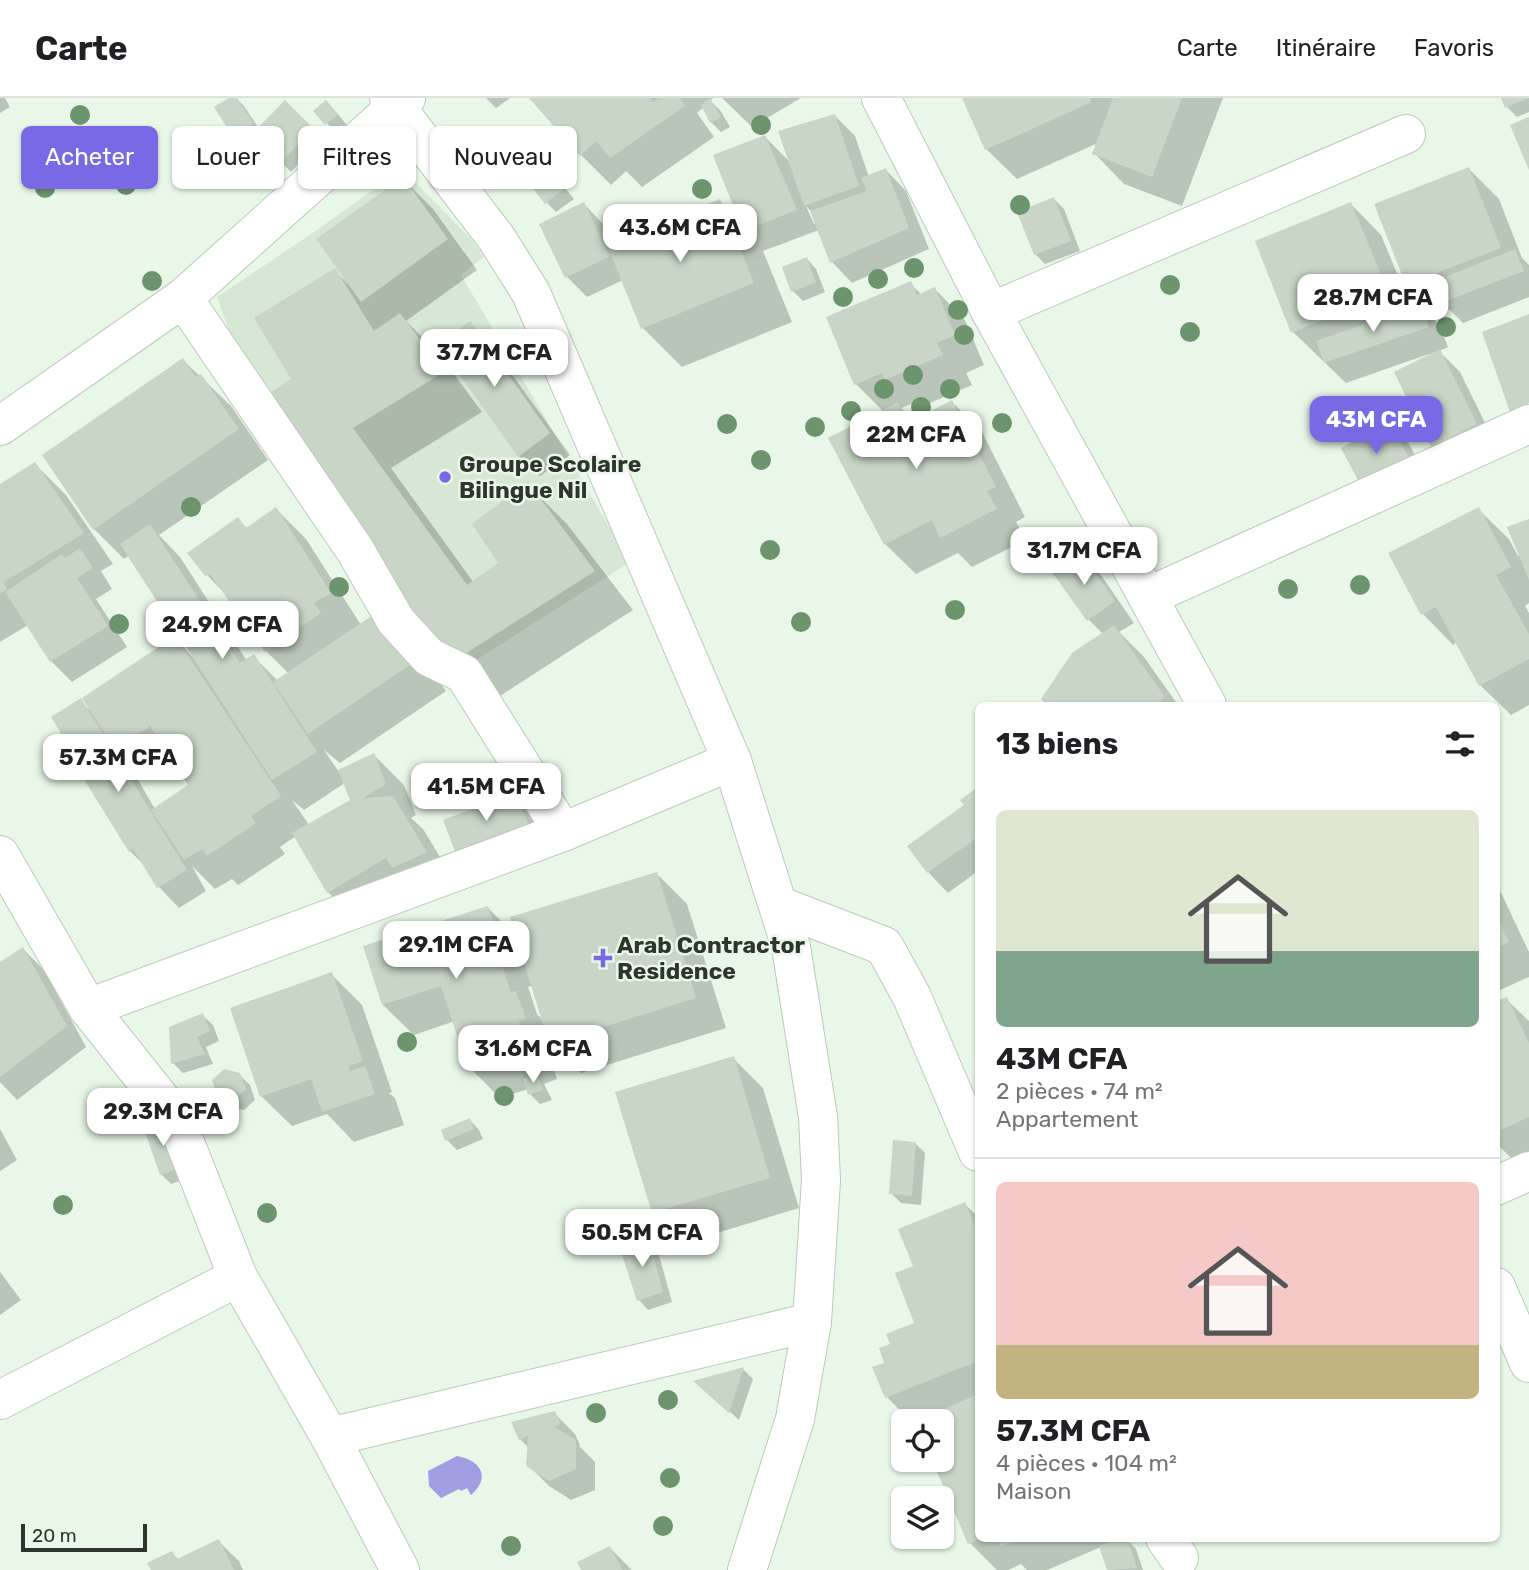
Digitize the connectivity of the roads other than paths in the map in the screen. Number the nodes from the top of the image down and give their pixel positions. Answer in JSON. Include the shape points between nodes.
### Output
{"nodes":[{"id":1,"x":881,"y":98,"type":"edge"},
{"id":2,"x":397,"y":101,"type":"edge"},
{"id":3,"x":1406,"y":134,"type":"dead end"},
{"id":4,"x":183,"y":298,"type":"junction"},
{"id":5,"x":990,"y":312,"type":"junction"},
{"id":6,"x":1529,"y":424,"type":"edge"},
{"id":7,"x":0,"y":426,"type":"edge"},
{"id":8,"x":1149,"y":596,"type":"junction"},
{"id":9,"x":1205,"y":702,"type":"edge"},
{"id":10,"x":732,"y":761,"type":"junction"},
{"id":11,"x":563,"y":832,"type":"junction"},
{"id":12,"x":0,"y":855,"type":"edge"},
{"id":13,"x":780,"y":906,"type":"junction"},
{"id":14,"x":88,"y":1008,"type":"junction"},
{"id":15,"x":975,"y":1145,"type":"edge"},
{"id":16,"x":1529,"y":1171,"type":"edge"},
{"id":17,"x":1500,"y":1184,"type":"edge"},
{"id":18,"x":238,"y":1277,"type":"junction"},
{"id":19,"x":1500,"y":1296,"type":"edge"},
{"id":20,"x":812,"y":1322,"type":"junction"},
{"id":21,"x":1529,"y":1363,"type":"edge"},
{"id":22,"x":0,"y":1400,"type":"edge"},
{"id":23,"x":330,"y":1437,"type":"junction"},
{"id":24,"x":400,"y":1570,"type":"edge"},
{"id":25,"x":747,"y":1570,"type":"edge"}],
"edges":[{"from":1,"to":5,"type":"street"},
{"from":2,"to":4,"type":"street"},
{"from":2,"to":10,"type":"street","via":[[531,293]]},
{"from":3,"to":5,"type":"street"},
{"from":4,"to":7,"type":"street"},
{"from":4,"to":11,"type":"street","via":[[355,550],[396,621],[429,657],[464,674]]},
{"from":5,"to":8,"type":"street"},
{"from":6,"to":8,"type":"street"},
{"from":8,"to":9,"type":"street"},
{"from":10,"to":11,"type":"street"},
{"from":10,"to":13,"type":"street"},
{"from":11,"to":14,"type":"street"},
{"from":12,"to":14,"type":"street"},
{"from":13,"to":15,"type":"street","via":[[884,946],[912,997]]},
{"from":13,"to":20,"type":"street","via":[[791,947],[818,1117],[821,1180]]},
{"from":14,"to":18,"type":"street","via":[[175,1117]]},
{"from":16,"to":17,"type":"street"},
{"from":18,"to":22,"type":"street"},
{"from":18,"to":23,"type":"street"},
{"from":19,"to":21,"type":"street"},
{"from":20,"to":23,"type":"street"},
{"from":20,"to":25,"type":"street","via":[[795,1419]]},
{"from":23,"to":24,"type":"street"}]}
